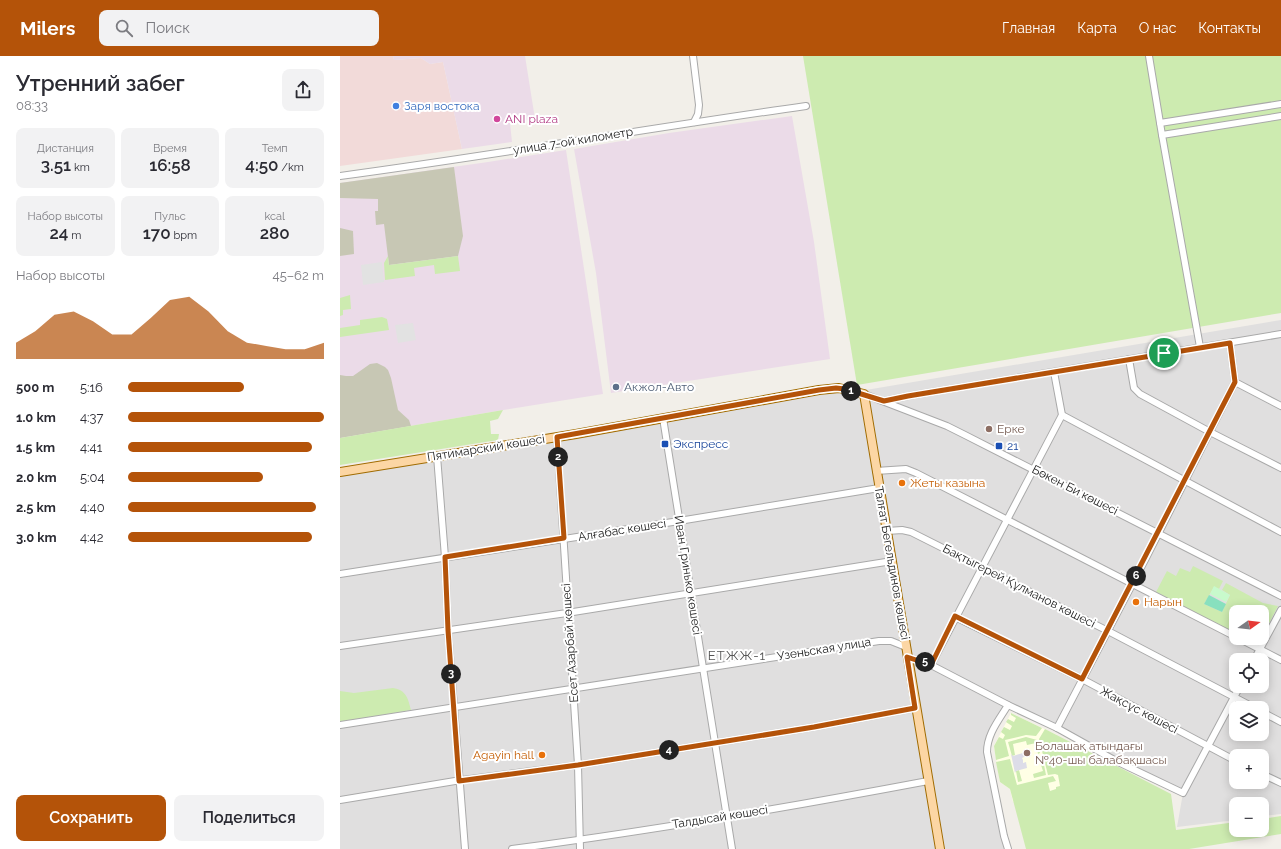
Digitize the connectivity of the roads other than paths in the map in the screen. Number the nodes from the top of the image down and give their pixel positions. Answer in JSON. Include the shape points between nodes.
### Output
{"nodes":[{"id":1,"x":693,"y":56,"type":"edge"},
{"id":2,"x":1149,"y":56,"type":"edge"},
{"id":3,"x":1281,"y":104,"type":"edge"},
{"id":4,"x":806,"y":106,"type":"dead end"},
{"id":5,"x":1281,"y":116,"type":"edge"},
{"id":6,"x":694,"y":122,"type":"junction"},
{"id":7,"x":1160,"y":123,"type":"junction"},
{"id":8,"x":1162,"y":136,"type":"junction"},
{"id":9,"x":340,"y":176,"type":"edge"},
{"id":10,"x":1281,"y":334,"type":"edge"},
{"id":11,"x":1230,"y":343,"type":"junction"},
{"id":12,"x":1200,"y":347,"type":"junction"},
{"id":13,"x":1129,"y":359,"type":"junction"},
{"id":14,"x":1054,"y":372,"type":"junction"},
{"id":15,"x":1235,"y":382,"type":"junction"},
{"id":16,"x":864,"y":394,"type":"junction"},
{"id":17,"x":884,"y":401,"type":"junction"},
{"id":18,"x":1281,"y":406,"type":"edge"},
{"id":19,"x":1062,"y":415,"type":"junction"},
{"id":20,"x":663,"y":418,"type":"junction"},
{"id":21,"x":1210,"y":432,"type":"junction"},
{"id":22,"x":557,"y":437,"type":"junction"},
{"id":23,"x":437,"y":456,"type":"junction"},
{"id":24,"x":1033,"y":468,"type":"junction"},
{"id":25,"x":1281,"y":468,"type":"edge"},
{"id":26,"x":876,"y":471,"type":"junction"},
{"id":27,"x":340,"y":472,"type":"edge"},
{"id":28,"x":1185,"y":480,"type":"junction"},
{"id":29,"x":879,"y":488,"type":"junction"},
{"id":30,"x":1007,"y":518,"type":"junction"},
{"id":31,"x":679,"y":521,"type":"junction"},
{"id":32,"x":887,"y":531,"type":"junction"},
{"id":33,"x":1281,"y":532,"type":"edge"},
{"id":34,"x":1158,"y":533,"type":"junction"},
{"id":35,"x":564,"y":538,"type":"junction"},
{"id":36,"x":445,"y":557,"type":"junction"},
{"id":37,"x":892,"y":561,"type":"junction"},
{"id":38,"x":982,"y":567,"type":"junction"},
{"id":39,"x":340,"y":574,"type":"edge"},
{"id":40,"x":1133,"y":583,"type":"junction"},
{"id":41,"x":690,"y":593,"type":"junction"},
{"id":42,"x":1281,"y":596,"type":"edge"},
{"id":43,"x":1281,"y":610,"type":"edge"},
{"id":44,"x":567,"y":613,"type":"junction"},
{"id":45,"x":955,"y":616,"type":"junction"},
{"id":46,"x":448,"y":630,"type":"junction"},
{"id":47,"x":1108,"y":631,"type":"junction"},
{"id":48,"x":1229,"y":633,"type":"edge"},
{"id":49,"x":1252,"y":645,"type":"edge"},
{"id":50,"x":340,"y":646,"type":"edge"},
{"id":51,"x":906,"y":647,"type":"junction"},
{"id":52,"x":1260,"y":649,"type":"junction"},
{"id":53,"x":1258,"y":653,"type":"edge"},
{"id":54,"x":907,"y":657,"type":"junction"},
{"id":55,"x":1281,"y":660,"type":"edge"},
{"id":56,"x":931,"y":665,"type":"junction"},
{"id":57,"x":702,"y":668,"type":"junction"},
{"id":58,"x":1082,"y":679,"type":"junction"},
{"id":59,"x":573,"y":689,"type":"junction"},
{"id":60,"x":1236,"y":693,"type":"edge"},
{"id":61,"x":1234,"y":697,"type":"junction"},
{"id":62,"x":1242,"y":701,"type":"edge"},
{"id":63,"x":1008,"y":705,"type":"junction"},
{"id":64,"x":454,"y":707,"type":"junction"},
{"id":65,"x":915,"y":708,"type":"junction"},
{"id":66,"x":1269,"y":716,"type":"edge"},
{"id":67,"x":1281,"y":722,"type":"edge"},
{"id":68,"x":340,"y":725,"type":"edge"},
{"id":69,"x":1057,"y":728,"type":"junction"},
{"id":70,"x":714,"y":742,"type":"junction"},
{"id":71,"x":1208,"y":747,"type":"junction"},
{"id":72,"x":1229,"y":758,"type":"edge"},
{"id":73,"x":578,"y":765,"type":"junction"},
{"id":74,"x":1269,"y":777,"type":"edge"},
{"id":75,"x":459,"y":781,"type":"junction"},
{"id":76,"x":928,"y":781,"type":"junction"},
{"id":77,"x":1281,"y":783,"type":"edge"},
{"id":78,"x":340,"y":800,"type":"edge"},
{"id":79,"x":727,"y":817,"type":"junction"},
{"id":80,"x":579,"y":840,"type":"junction"},
{"id":81,"x":464,"y":849,"type":"edge"},
{"id":82,"x":512,"y":849,"type":"edge"},
{"id":83,"x":580,"y":849,"type":"edge"},
{"id":84,"x":732,"y":849,"type":"edge"},
{"id":85,"x":940,"y":849,"type":"edge"},
{"id":86,"x":1008,"y":849,"type":"edge"}],
"edges":[{"from":1,"to":6,"type":"street","via":[[699,105]]},
{"from":2,"to":7,"type":"street"},
{"from":3,"to":7,"type":"street"},
{"from":4,"to":6,"type":"street","name":"улица 7-ой километр"},
{"from":5,"to":8,"type":"street"},
{"from":6,"to":9,"type":"street","name":"улица 7-ой километр"},
{"from":7,"to":8,"type":"street"},
{"from":8,"to":12,"type":"street"},
{"from":10,"to":11,"type":"street"},
{"from":11,"to":12,"type":"street"},
{"from":11,"to":15,"type":"street"},
{"from":12,"to":13,"type":"street"},
{"from":13,"to":14,"type":"street"},
{"from":13,"to":21,"type":"street","via":[[1136,391]]},
{"from":14,"to":17,"type":"street"},
{"from":14,"to":19,"type":"street"},
{"from":15,"to":18,"type":"street"},
{"from":15,"to":21,"type":"street"},
{"from":16,"to":17,"type":"street","name":"Бөкен Би көшесі"},
{"from":16,"to":20,"type":"main road","name":"Пятимарский көшесі","via":[[836,388],[819,390]]},
{"from":16,"to":26,"type":"main road","name":"Талғат Бегельдинов көшесі"},
{"from":17,"to":24,"type":"street","name":"Бөкен Би көшесі","via":[[947,426]]},
{"from":19,"to":24,"type":"street"},
{"from":19,"to":28,"type":"street"},
{"from":20,"to":22,"type":"main road","name":"Пятимарский көшесі"},
{"from":20,"to":31,"type":"street","name":"Иван Гринько көшесі"},
{"from":21,"to":25,"type":"street"},
{"from":21,"to":28,"type":"street"},
{"from":22,"to":23,"type":"main road","name":"Пятимарский көшесі"},
{"from":22,"to":35,"type":"street","name":"Есет Азарбай көшесі"},
{"from":23,"to":27,"type":"main road","name":"Пятимарский көшесі"},
{"from":23,"to":36,"type":"street"},
{"from":24,"to":30,"type":"street"},
{"from":24,"to":34,"type":"street","name":"Бөкен Би көшесі"},
{"from":26,"to":29,"type":"main road","name":"Талғат Бегельдинов көшесі"},
{"from":26,"to":30,"type":"street","via":[[909,470]]},
{"from":28,"to":33,"type":"street"},
{"from":28,"to":34,"type":"street"},
{"from":29,"to":31,"type":"street","name":"Алғабас көшесі"},
{"from":29,"to":32,"type":"main road","name":"Талғат Бегельдинов көшесі"},
{"from":30,"to":38,"type":"street"},
{"from":30,"to":40,"type":"street"},
{"from":31,"to":35,"type":"street","name":"Алғабас көшесі"},
{"from":31,"to":41,"type":"street","name":"Иван Гринько көшесі"},
{"from":32,"to":37,"type":"main road","name":"Талғат Бегельдинов көшесі"},
{"from":32,"to":38,"type":"street","name":"Бақтыгерей Құлманов көшесі","via":[[911,532]]},
{"from":34,"to":40,"type":"street"},
{"from":34,"to":42,"type":"street","name":"Бөкен Би көшесі"},
{"from":35,"to":36,"type":"street","name":"Алғабас көшесі"},
{"from":35,"to":44,"type":"street","name":"Есет Азарбай көшесі"},
{"from":36,"to":39,"type":"street","name":"Алғабас көшесі"},
{"from":36,"to":46,"type":"street"},
{"from":37,"to":41,"type":"street"},
{"from":37,"to":51,"type":"main road","name":"Талғат Бегельдинов көшесі"},
{"from":38,"to":45,"type":"street"},
{"from":38,"to":47,"type":"street","name":"Бақтыгерей Құлманов көшесі"},
{"from":40,"to":47,"type":"street"},
{"from":40,"to":48,"type":"street"},
{"from":41,"to":44,"type":"street"},
{"from":41,"to":57,"type":"street","name":"Иван Гринько көшесі"},
{"from":43,"to":52,"type":"street"},
{"from":44,"to":46,"type":"street"},
{"from":44,"to":59,"type":"street","name":"Есет Азарбай көшесі"},
{"from":45,"to":56,"type":"street"},
{"from":45,"to":58,"type":"street","name":"Жақсұс көшесі"},
{"from":46,"to":50,"type":"street"},
{"from":46,"to":64,"type":"street"},
{"from":47,"to":58,"type":"street"},
{"from":47,"to":61,"type":"street","name":"Бақтыгерей Құлманов көшесі"},
{"from":49,"to":52,"type":"street"},
{"from":51,"to":54,"type":"main road","name":"Талғат Бегельдинов көшесі"},
{"from":51,"to":57,"type":"street","name":"Узеньская улица","via":[[885,640]]},
{"from":52,"to":53,"type":"street"},
{"from":52,"to":55,"type":"street"},
{"from":54,"to":56,"type":"street"},
{"from":54,"to":65,"type":"main road","name":"Талғат Бегельдинов көшесі"},
{"from":56,"to":63,"type":"street"},
{"from":57,"to":59,"type":"street","name":"Узеньская улица"},
{"from":57,"to":70,"type":"street","name":"Иван Гринько көшесі"},
{"from":58,"to":69,"type":"street"},
{"from":58,"to":71,"type":"street","name":"Жақсұс көшесі"},
{"from":59,"to":64,"type":"street","name":"Узеньская улица"},
{"from":59,"to":73,"type":"street","name":"Есет Азарбай көшесі"},
{"from":60,"to":61,"type":"street"},
{"from":61,"to":62,"type":"street","name":"Бақтыгерей Құлманов көшесі"},
{"from":61,"to":71,"type":"street"},
{"from":63,"to":69,"type":"street"},
{"from":63,"to":86,"type":"street","via":[[987,743]]},
{"from":64,"to":68,"type":"street","name":"Узеньская улица"},
{"from":64,"to":75,"type":"street"},
{"from":65,"to":70,"type":"street","via":[[822,726]]},
{"from":65,"to":76,"type":"main road","name":"Талғат Бегельдинов көшесі"},
{"from":66,"to":67,"type":"street"},
{"from":69,"to":71,"type":"street","via":[[1118,762],[1183,793]]},
{"from":70,"to":73,"type":"street"},
{"from":70,"to":79,"type":"street","name":"Иван Гринько көшесі"},
{"from":71,"to":72,"type":"street","name":"Жақсұс көшесі"},
{"from":73,"to":75,"type":"street"},
{"from":73,"to":80,"type":"street","name":"Есет Азарбай көшесі"},
{"from":74,"to":77,"type":"street"},
{"from":75,"to":78,"type":"street"},
{"from":75,"to":81,"type":"street"},
{"from":76,"to":79,"type":"street","name":"Талдысай көшесі"},
{"from":76,"to":85,"type":"main road","name":"Талғат Бегельдинов көшесі"},
{"from":79,"to":80,"type":"street","name":"Талдысай көшесі"},
{"from":79,"to":84,"type":"street","name":"Иван Гринько көшесі"},
{"from":80,"to":82,"type":"street","name":"Талдысай көшесі"},
{"from":80,"to":83,"type":"street","name":"Есет Азарбай көшесі"}]}
